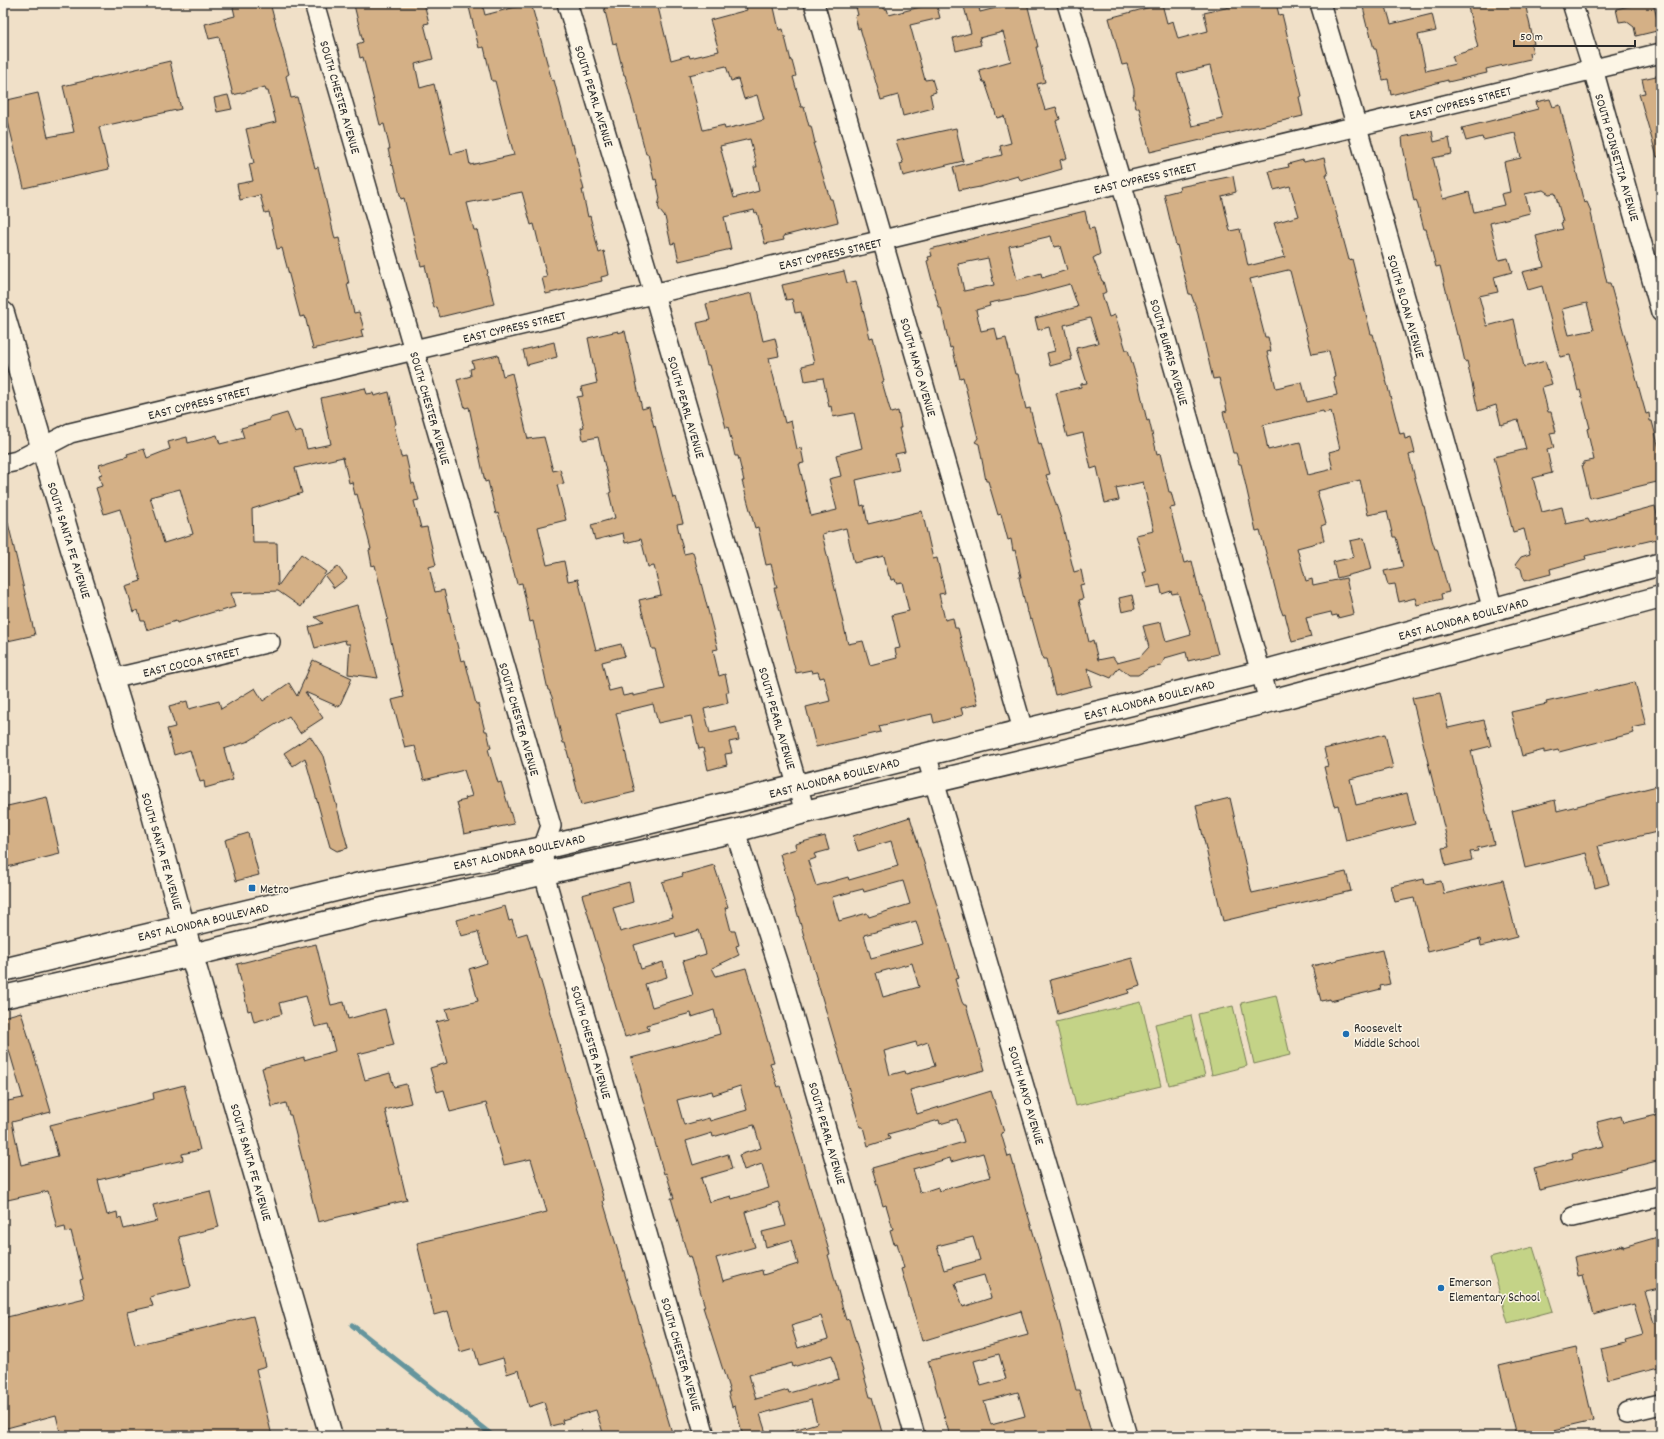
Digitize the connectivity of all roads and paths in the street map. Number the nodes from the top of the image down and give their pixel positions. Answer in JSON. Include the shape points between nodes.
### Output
{"nodes":[{"id":1,"x":314,"y":3,"type":"edge"},
{"id":2,"x":567,"y":3,"type":"edge"},
{"id":3,"x":814,"y":3,"type":"edge"},
{"id":4,"x":1067,"y":3,"type":"edge"},
{"id":5,"x":1320,"y":3,"type":"edge"},
{"id":6,"x":1572,"y":3,"type":"edge"},
{"id":7,"x":1661,"y":53,"type":"edge"},
{"id":8,"x":1593,"y":69,"type":"junction"},
{"id":9,"x":1357,"y":127,"type":"junction"},
{"id":10,"x":1121,"y":182,"type":"junction"},
{"id":11,"x":883,"y":240,"type":"junction"},
{"id":12,"x":654,"y":294,"type":"junction"},
{"id":13,"x":1661,"y":312,"type":"edge"},
{"id":14,"x":3,"y":313,"type":"edge"},
{"id":15,"x":414,"y":350,"type":"junction"},
{"id":16,"x":42,"y":448,"type":"junction"},
{"id":17,"x":3,"y":464,"type":"edge"},
{"id":18,"x":1661,"y":564,"type":"edge"},
{"id":19,"x":1661,"y":597,"type":"edge"},
{"id":20,"x":1493,"y":610,"type":"junction"},
{"id":21,"x":270,"y":642,"type":"dead end"},
{"id":22,"x":1262,"y":672,"type":"junction"},
{"id":23,"x":111,"y":680,"type":"junction"},
{"id":24,"x":1269,"y":701,"type":"junction"},
{"id":25,"x":1023,"y":730,"type":"junction"},
{"id":26,"x":926,"y":754,"type":"junction"},
{"id":27,"x":934,"y":781,"type":"junction"},
{"id":28,"x":798,"y":786,"type":"junction"},
{"id":29,"x":805,"y":812,"type":"junction"},
{"id":30,"x":735,"y":831,"type":"junction"},
{"id":31,"x":543,"y":848,"type":"junction"},
{"id":32,"x":544,"y":874,"type":"junction"},
{"id":33,"x":183,"y":925,"type":"junction"},
{"id":34,"x":192,"y":955,"type":"junction"},
{"id":35,"x":3,"y":970,"type":"edge"},
{"id":36,"x":3,"y":998,"type":"edge"},
{"id":37,"x":1661,"y":1196,"type":"edge"},
{"id":38,"x":1573,"y":1217,"type":"dead end"},
{"id":39,"x":1661,"y":1404,"type":"edge"},
{"id":40,"x":1627,"y":1412,"type":"dead end"},
{"id":41,"x":331,"y":1436,"type":"edge"},
{"id":42,"x":705,"y":1436,"type":"edge"},
{"id":43,"x":915,"y":1436,"type":"edge"},
{"id":44,"x":1127,"y":1436,"type":"edge"}],
"edges":[{"from":1,"to":15,"type":"street","name":"SOUTH CHESTER AVENUE"},
{"from":2,"to":12,"type":"street","name":"SOUTH PEARL AVENUE"},
{"from":3,"to":11,"type":"street","name":"SOUTH MAYO AVENUE"},
{"from":4,"to":10,"type":"street","name":"SOUTH BURRIS AVENUE"},
{"from":5,"to":9,"type":"street","name":"SOUTH SLOAN AVENUE"},
{"from":6,"to":8,"type":"street","name":"SOUTH POINSETTIA AVENUE"},
{"from":7,"to":8,"type":"street","name":"EAST CYPRESS STREET"},
{"from":8,"to":9,"type":"street","name":"EAST CYPRESS STREET"},
{"from":8,"to":13,"type":"street","name":"SOUTH POINSETTIA AVENUE"},
{"from":9,"to":10,"type":"street","name":"EAST CYPRESS STREET"},
{"from":9,"to":20,"type":"street","name":"SOUTH SLOAN AVENUE"},
{"from":10,"to":11,"type":"street","name":"EAST CYPRESS STREET"},
{"from":10,"to":22,"type":"street","name":"SOUTH BURRIS AVENUE"},
{"from":11,"to":12,"type":"street","name":"EAST CYPRESS STREET"},
{"from":11,"to":25,"type":"street","name":"SOUTH MAYO AVENUE"},
{"from":12,"to":15,"type":"street","name":"EAST CYPRESS STREET"},
{"from":12,"to":28,"type":"street","name":"SOUTH PEARL AVENUE"},
{"from":14,"to":16,"type":"main road","name":"SOUTH SANTA FE AVENUE"},
{"from":15,"to":16,"type":"street","name":"EAST CYPRESS STREET","via":[[70,433]]},
{"from":15,"to":31,"type":"street","name":"SOUTH CHESTER AVENUE","via":[[551,826]]},
{"from":16,"to":17,"type":"street","name":"EAST CYPRESS STREET"},
{"from":16,"to":23,"type":"main road","name":"SOUTH SANTA FE AVENUE"},
{"from":18,"to":20,"type":"main road","name":"EAST ALONDRA BOULEVARD"},
{"from":19,"to":24,"type":"main road","name":"EAST ALONDRA BOULEVARD"},
{"from":20,"to":22,"type":"main road","name":"EAST ALONDRA BOULEVARD"},
{"from":21,"to":23,"type":"street","name":"EAST COCOA STREET"},
{"from":22,"to":24,"type":"street","name":"SOUTH BURRIS AVENUE"},
{"from":22,"to":25,"type":"main road","name":"EAST ALONDRA BOULEVARD"},
{"from":23,"to":33,"type":"main road","name":"SOUTH SANTA FE AVENUE","via":[[148,796]]},
{"from":24,"to":27,"type":"main road","name":"EAST ALONDRA BOULEVARD"},
{"from":25,"to":26,"type":"main road","name":"EAST ALONDRA BOULEVARD"},
{"from":26,"to":27,"type":"street","name":"SOUTH MAYO AVENUE"},
{"from":26,"to":28,"type":"main road","name":"EAST ALONDRA BOULEVARD"},
{"from":27,"to":29,"type":"main road","name":"EAST ALONDRA BOULEVARD"},
{"from":27,"to":44,"type":"street","name":"SOUTH MAYO AVENUE"},
{"from":28,"to":29,"type":"street","name":"SOUTH PEARL AVENUE"},
{"from":28,"to":31,"type":"main road","name":"EAST ALONDRA BOULEVARD"},
{"from":29,"to":30,"type":"main road","name":"EAST ALONDRA BOULEVARD"},
{"from":30,"to":32,"type":"main road","name":"EAST ALONDRA BOULEVARD"},
{"from":30,"to":43,"type":"street","name":"SOUTH PEARL AVENUE","via":[[782,978]]},
{"from":31,"to":32,"type":"street","name":"SOUTH CHESTER AVENUE"},
{"from":31,"to":33,"type":"main road","name":"EAST ALONDRA BOULEVARD","via":[[360,884]]},
{"from":32,"to":34,"type":"main road","name":"EAST ALONDRA BOULEVARD","via":[[374,911]]},
{"from":32,"to":42,"type":"street","name":"SOUTH CHESTER AVENUE"},
{"from":33,"to":34,"type":"main road","name":"SOUTH SANTA FE AVENUE"},
{"from":33,"to":35,"type":"main road","name":"EAST ALONDRA BOULEVARD"},
{"from":34,"to":36,"type":"main road","name":"EAST ALONDRA BOULEVARD"},
{"from":34,"to":41,"type":"main road","name":"SOUTH SANTA FE AVENUE"},
{"from":37,"to":38,"type":"street"},
{"from":39,"to":40,"type":"street"}]}
